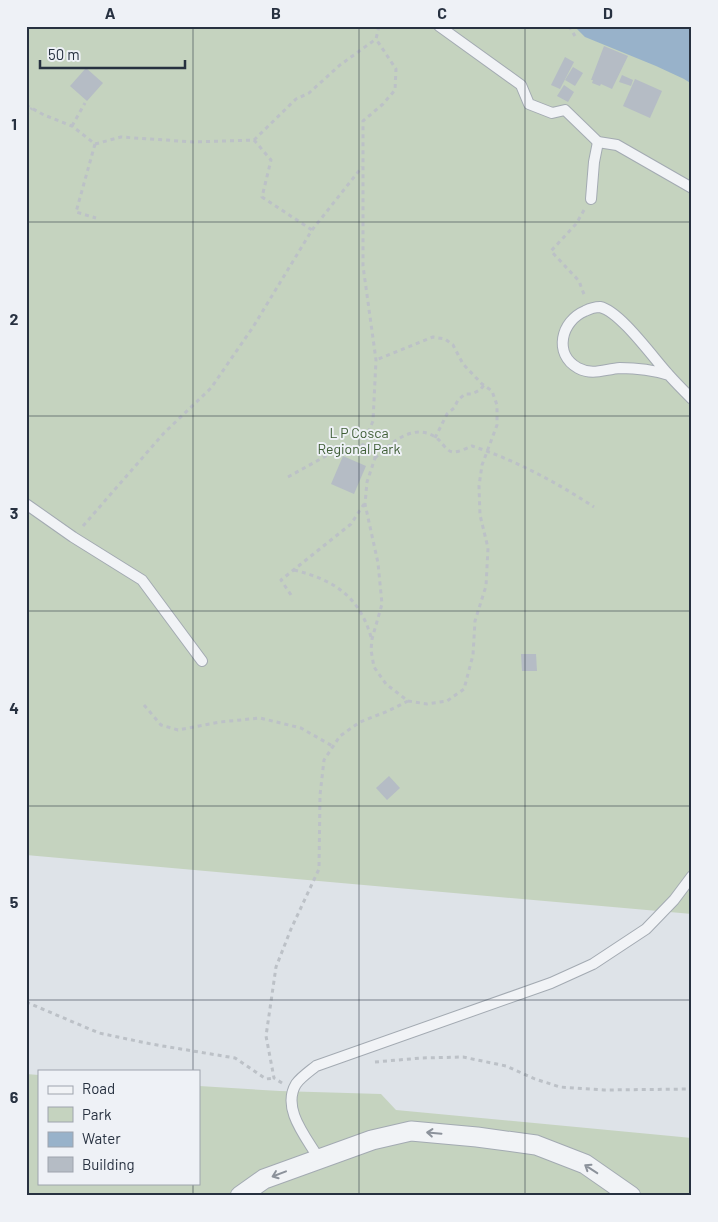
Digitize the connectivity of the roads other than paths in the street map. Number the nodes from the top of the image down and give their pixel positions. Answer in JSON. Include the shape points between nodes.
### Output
{"nodes":[{"id":1,"x":439,"y":26,"type":"edge"},
{"id":2,"x":598,"y":142,"type":"junction"},
{"id":3,"x":692,"y":188,"type":"edge"},
{"id":4,"x":591,"y":199,"type":"dead end"},
{"id":5,"x":669,"y":375,"type":"junction"},
{"id":6,"x":692,"y":399,"type":"edge"},
{"id":7,"x":26,"y":504,"type":"edge"},
{"id":8,"x":202,"y":661,"type":"dead end"},
{"id":9,"x":692,"y":876,"type":"edge"},
{"id":10,"x":319,"y":1159,"type":"junction"},
{"id":11,"x":240,"y":1196,"type":"edge"},
{"id":12,"x":631,"y":1196,"type":"edge"}],
"edges":[{"from":1,"to":2,"type":"lane","via":[[521,85],[529,104],[552,113],[566,110]]},
{"from":2,"to":3,"type":"lane","via":[[618,144]]},
{"from":2,"to":4,"type":"lane"},
{"from":5,"to":5,"type":"lane","via":[[633,332],[600,307],[579,313],[569,322],[563,346],[568,359],[578,368],[590,372],[618,368],[653,370]]},
{"from":5,"to":6,"type":"lane"},
{"from":7,"to":8,"type":"lane","via":[[142,580]]},
{"from":9,"to":10,"type":"lane","via":[[646,929],[593,964],[551,983],[316,1066],[297,1082],[292,1109]]},
{"from":10,"to":11,"type":"street","one_way":true,"via":[[264,1179]]},
{"from":12,"to":10,"type":"street","one_way":true,"via":[[585,1164],[536,1145],[477,1137],[411,1131],[372,1140]]}]}
